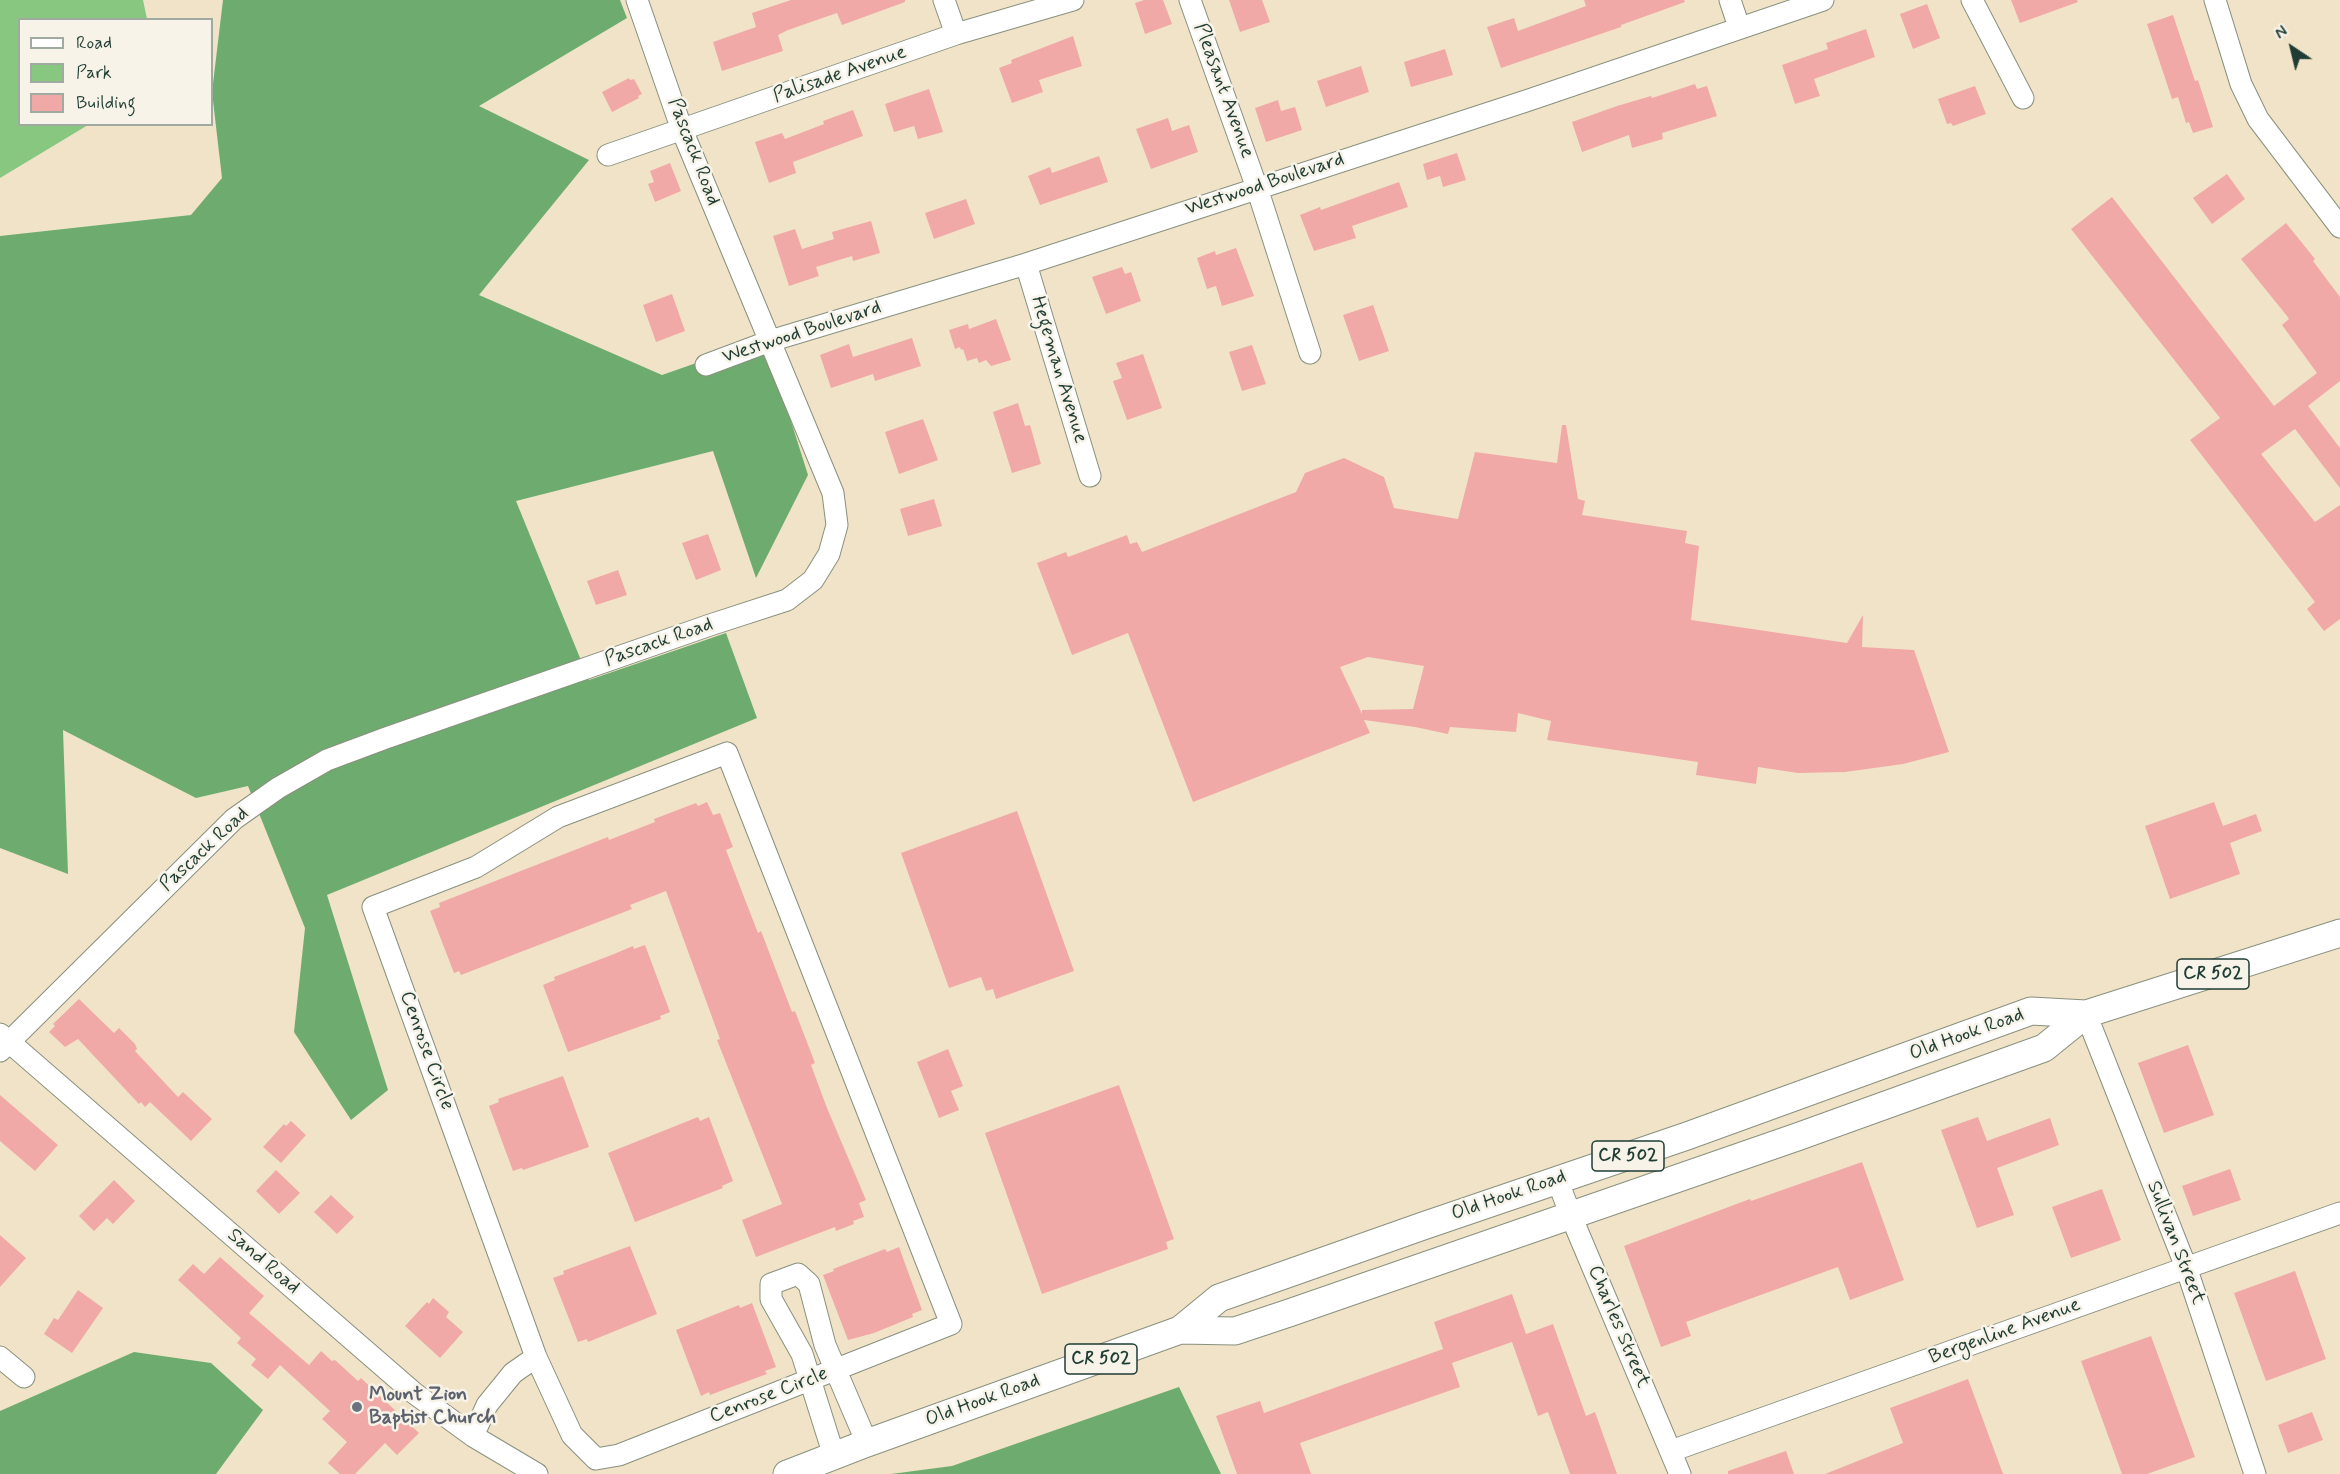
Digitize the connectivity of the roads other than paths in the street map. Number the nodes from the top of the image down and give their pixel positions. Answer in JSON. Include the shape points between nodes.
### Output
{"nodes":[{"id":1,"x":637,"y":0,"type":"edge"},
{"id":2,"x":944,"y":0,"type":"edge"},
{"id":3,"x":1073,"y":0,"type":"edge"},
{"id":4,"x":1190,"y":0,"type":"edge"},
{"id":5,"x":1730,"y":0,"type":"edge"},
{"id":6,"x":1822,"y":0,"type":"edge"},
{"id":7,"x":1972,"y":0,"type":"edge"},
{"id":8,"x":2215,"y":0,"type":"edge"},
{"id":9,"x":1739,"y":27,"type":"junction"},
{"id":10,"x":956,"y":34,"type":"junction"},
{"id":11,"x":2023,"y":98,"type":"dead end"},
{"id":12,"x":682,"y":130,"type":"junction"},
{"id":13,"x":608,"y":155,"type":"dead end"},
{"id":14,"x":1257,"y":188,"type":"junction"},
{"id":15,"x":2340,"y":227,"type":"edge"},
{"id":16,"x":1026,"y":264,"type":"junction"},
{"id":17,"x":770,"y":341,"type":"junction"},
{"id":18,"x":1310,"y":353,"type":"dead end"},
{"id":19,"x":706,"y":365,"type":"dead end"},
{"id":20,"x":1090,"y":476,"type":"dead end"},
{"id":21,"x":2340,"y":933,"type":"edge"},
{"id":22,"x":2086,"y":1014,"type":"junction"},
{"id":23,"x":3,"y":1042,"type":"edge"},
{"id":24,"x":1557,"y":1179,"type":"junction"},
{"id":25,"x":2340,"y":1213,"type":"edge"},
{"id":26,"x":1571,"y":1216,"type":"junction"},
{"id":27,"x":2186,"y":1267,"type":"junction"},
{"id":28,"x":1180,"y":1330,"type":"junction"},
{"id":29,"x":0,"y":1357,"type":"edge"},
{"id":30,"x":536,"y":1357,"type":"junction"},
{"id":31,"x":835,"y":1370,"type":"junction"},
{"id":32,"x":24,"y":1377,"type":"dead end"},
{"id":33,"x":810,"y":1380,"type":"junction"},
{"id":34,"x":473,"y":1436,"type":"junction"},
{"id":35,"x":867,"y":1443,"type":"junction"},
{"id":36,"x":1671,"y":1451,"type":"junction"},
{"id":37,"x":834,"y":1456,"type":"junction"},
{"id":38,"x":537,"y":1474,"type":"edge"},
{"id":39,"x":787,"y":1474,"type":"edge"},
{"id":40,"x":1680,"y":1474,"type":"edge"},
{"id":41,"x":2255,"y":1474,"type":"edge"}],
"edges":[{"from":1,"to":12,"type":"street","name":"Pascack Road"},
{"from":2,"to":10,"type":"street"},
{"from":3,"to":10,"type":"street","name":"Palisade Avenue"},
{"from":4,"to":14,"type":"street","name":"Pleasant Avenue"},
{"from":5,"to":9,"type":"street"},
{"from":6,"to":9,"type":"street","name":"Westwood Boulevard"},
{"from":7,"to":11,"type":"street"},
{"from":8,"to":15,"type":"street","via":[[2241,84],[2258,119]]},
{"from":9,"to":14,"type":"street","name":"Westwood Boulevard"},
{"from":10,"to":12,"type":"street","name":"Palisade Avenue"},
{"from":12,"to":13,"type":"street","name":"Palisade Avenue"},
{"from":12,"to":17,"type":"street","name":"Pascack Road"},
{"from":14,"to":16,"type":"street","name":"Westwood Boulevard"},
{"from":14,"to":18,"type":"street","name":"Pleasant Avenue"},
{"from":16,"to":17,"type":"street","name":"Westwood Boulevard"},
{"from":16,"to":20,"type":"street","name":"Hegeman Avenue"},
{"from":17,"to":19,"type":"street","name":"Westwood Boulevard"},
{"from":17,"to":23,"type":"street","name":"Pascack Road","via":[[833,493],[837,525],[829,554],[813,580],[787,600],[327,760],[234,819]]},
{"from":21,"to":22,"type":"main road","name":"Old Hook Road","number":"CR 502"},
{"from":22,"to":24,"type":"main road","name":"Old Hook Road","number":"CR 502","via":[[2031,1011]]},
{"from":22,"to":26,"type":"main road","name":"Old Hook Road","number":"CR 502","via":[[2044,1048]]},
{"from":22,"to":27,"type":"street","name":"Sullivan Street"},
{"from":23,"to":34,"type":"street","name":"Sand Road","via":[[414,1393]]},
{"from":24,"to":26,"type":"street","name":"Charles Street"},
{"from":24,"to":28,"type":"main road","name":"Old Hook Road","number":"CR 502","via":[[1219,1298]]},
{"from":25,"to":27,"type":"street","name":"Bergenline Avenue"},
{"from":26,"to":28,"type":"main road","name":"Old Hook Road","number":"CR 502","via":[[1235,1331]]},
{"from":26,"to":36,"type":"street","name":"Charles Street"},
{"from":27,"to":36,"type":"street","name":"Bergenline Avenue"},
{"from":27,"to":41,"type":"street","name":"Sullivan Street"},
{"from":28,"to":35,"type":"main road","name":"Old Hook Road","number":"CR 502"},
{"from":29,"to":32,"type":"street"},
{"from":30,"to":31,"type":"street","name":"Cenrose Circle","via":[[373,907],[476,867],[558,817],[727,753],[951,1324]]},
{"from":30,"to":33,"type":"street","name":"Cenrose Circle","via":[[572,1435],[596,1459],[620,1455]]},
{"from":30,"to":34,"type":"street","via":[[513,1373],[487,1405]]},
{"from":31,"to":33,"type":"street","name":"Cenrose Circle"},
{"from":31,"to":33,"type":"street","via":[[809,1284],[798,1274],[771,1284],[771,1299],[802,1354]]},
{"from":31,"to":35,"type":"street"},
{"from":33,"to":37,"type":"street"},
{"from":34,"to":38,"type":"street","name":"Sand Road"},
{"from":35,"to":37,"type":"main road","name":"Old Hook Road","number":"CR 502"},
{"from":36,"to":40,"type":"street","name":"Charles Street"},
{"from":37,"to":39,"type":"main road","name":"Old Hook Road","number":"CR 502"}]}
